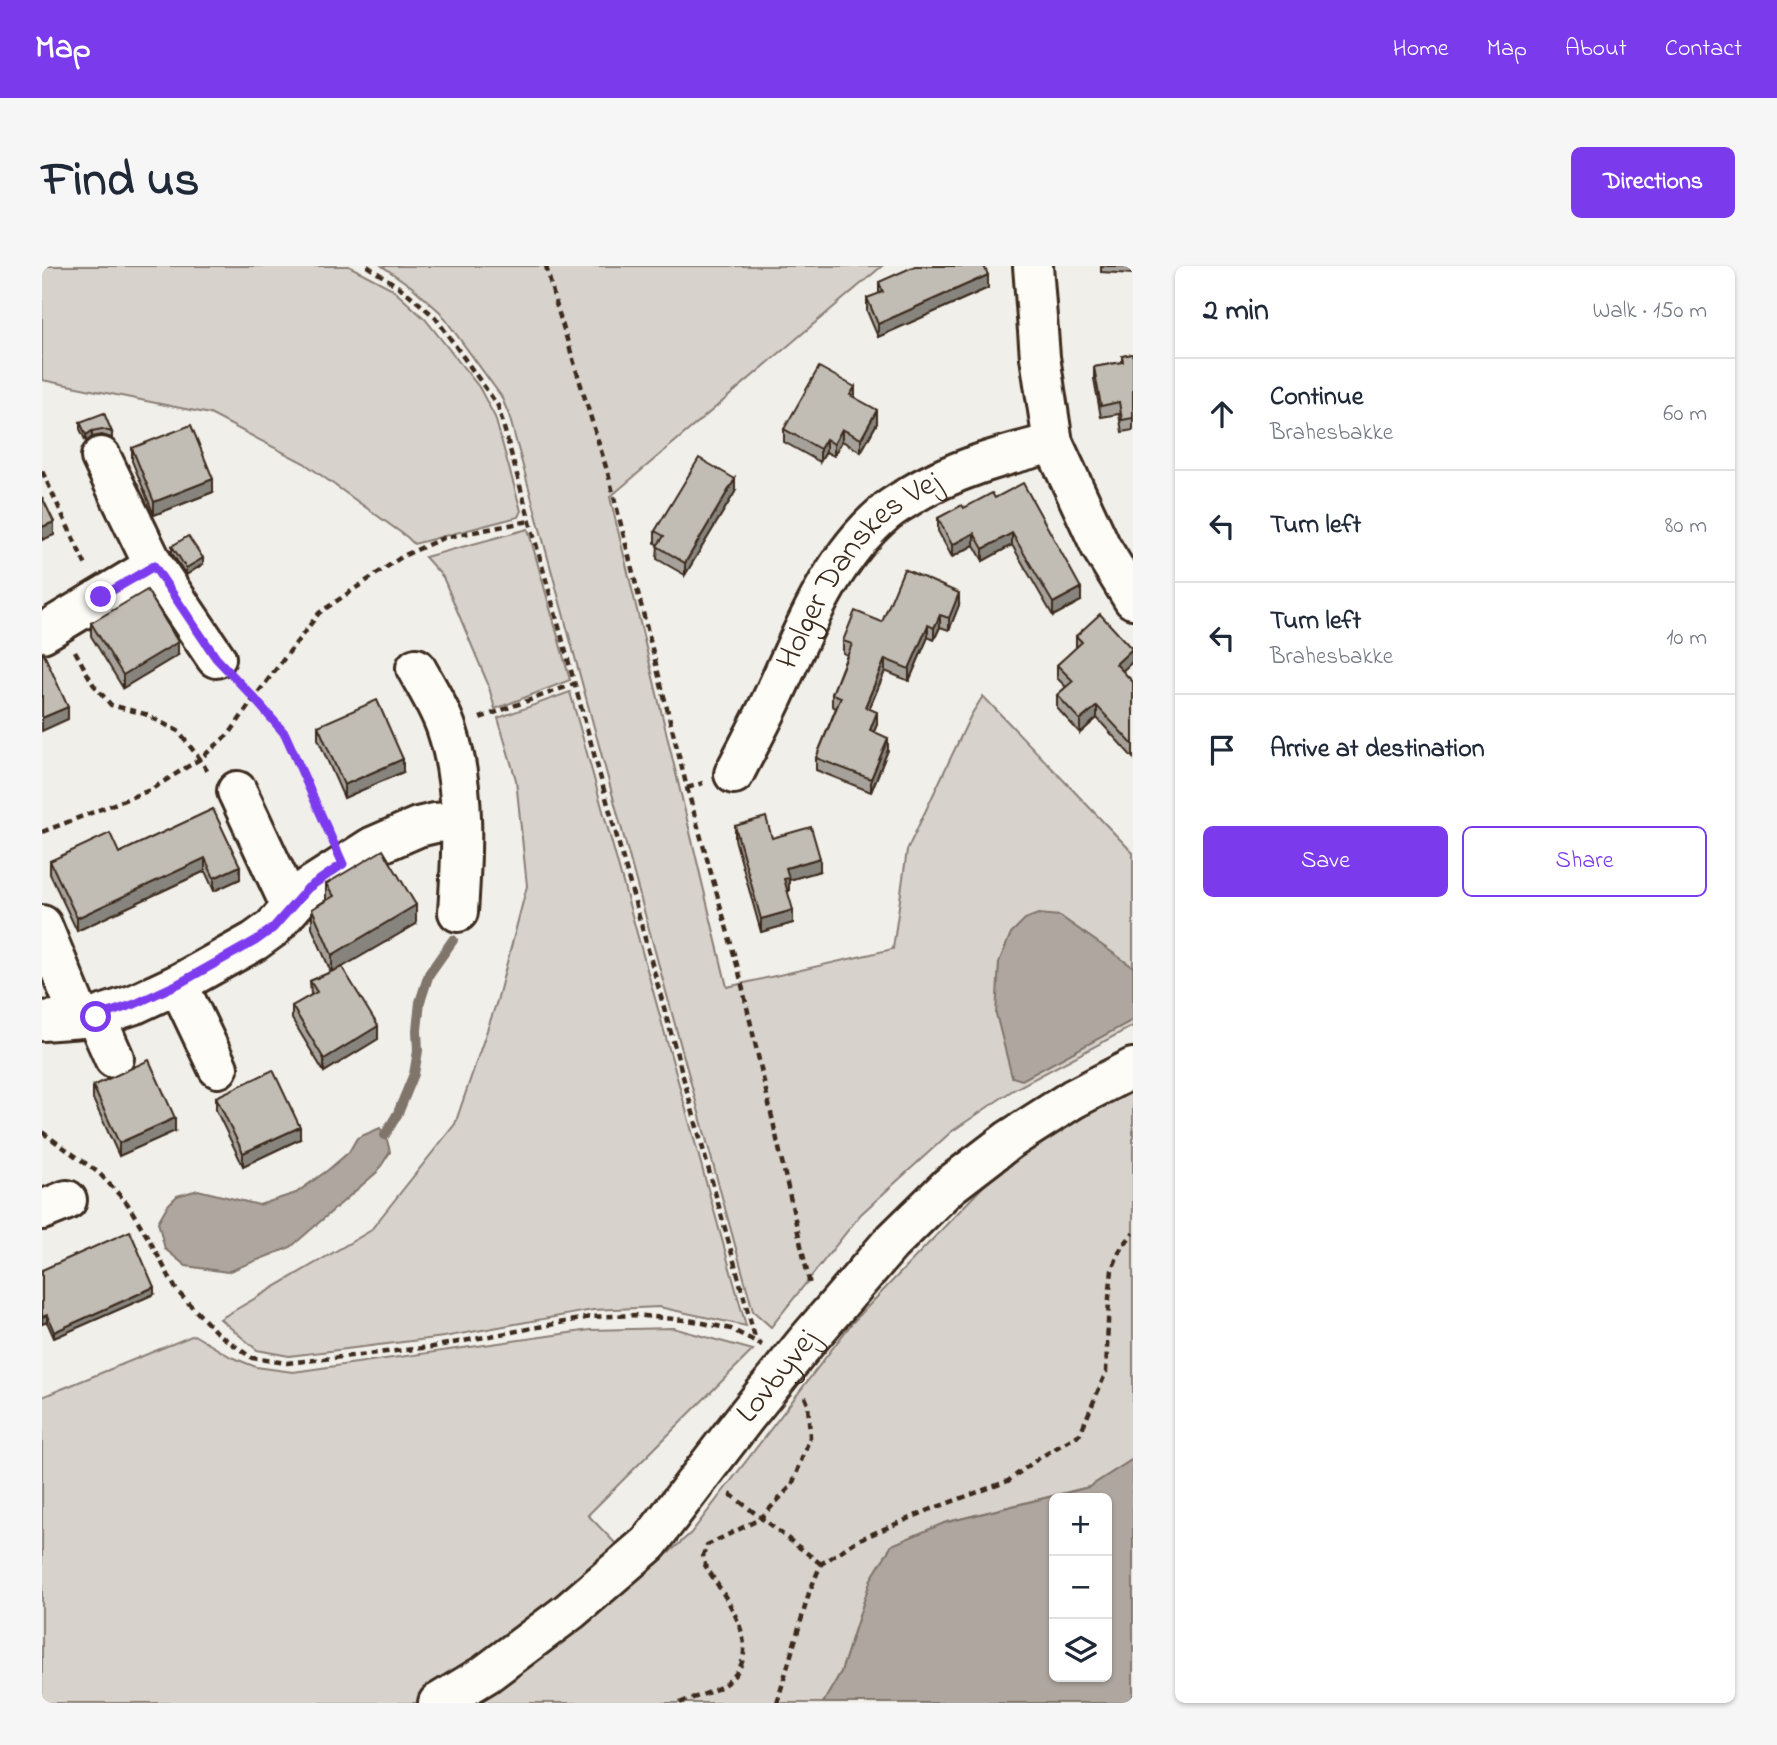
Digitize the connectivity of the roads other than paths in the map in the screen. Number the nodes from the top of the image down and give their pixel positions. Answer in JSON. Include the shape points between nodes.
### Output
{"nodes":[{"id":1,"x":1033,"y":266,"type":"edge"},
{"id":2,"x":1053,"y":443,"type":"junction"},
{"id":3,"x":101,"y":457,"type":"dead end"},
{"id":4,"x":154,"y":566,"type":"junction"},
{"id":5,"x":1133,"y":599,"type":"edge"},
{"id":6,"x":50,"y":628,"type":"edge"},
{"id":7,"x":216,"y":658,"type":"road end"},
{"id":8,"x":416,"y":668,"type":"dead end"},
{"id":9,"x":734,"y":774,"type":"dead end"},
{"id":10,"x":237,"y":791,"type":"road end"},
{"id":11,"x":461,"y":821,"type":"junction"},
{"id":12,"x":291,"y":907,"type":"junction"},
{"id":13,"x":458,"y":912,"type":"dead end"},
{"id":14,"x":42,"y":925,"type":"edge"},
{"id":15,"x":178,"y":984,"type":"junction"},
{"id":16,"x":88,"y":1017,"type":"junction"},
{"id":17,"x":42,"y":1021,"type":"edge"},
{"id":18,"x":114,"y":1058,"type":"dead end"},
{"id":19,"x":218,"y":1068,"type":"dead end"},
{"id":20,"x":1133,"y":1068,"type":"edge"},
{"id":21,"x":438,"y":1703,"type":"edge"}],
"edges":[{"from":1,"to":2,"type":"street"},
{"from":2,"to":5,"type":"street","via":[[1101,547]]},
{"from":2,"to":9,"type":"street","name":"Holger Danskes Vej","via":[[998,457],[930,483],[887,510],[855,543],[805,626]]},
{"from":3,"to":4,"type":"street"},
{"from":4,"to":6,"type":"street"},
{"from":4,"to":7,"type":"street"},
{"from":8,"to":11,"type":"street","via":[[447,730],[456,762]]},
{"from":10,"to":12,"type":"street"},
{"from":11,"to":12,"type":"street","via":[[418,827],[372,847],[308,888]]},
{"from":11,"to":13,"type":"street"},
{"from":12,"to":15,"type":"street","via":[[255,941]]},
{"from":14,"to":16,"type":"street"},
{"from":15,"to":16,"type":"street","via":[[135,1004]]},
{"from":15,"to":19,"type":"street"},
{"from":16,"to":17,"type":"street"},
{"from":16,"to":18,"type":"street"},
{"from":20,"to":21,"type":"street","name":"Lovbyvej","via":[[1009,1140],[949,1186],[773,1362],[702,1472],[649,1543],[570,1611],[486,1674]]}]}
